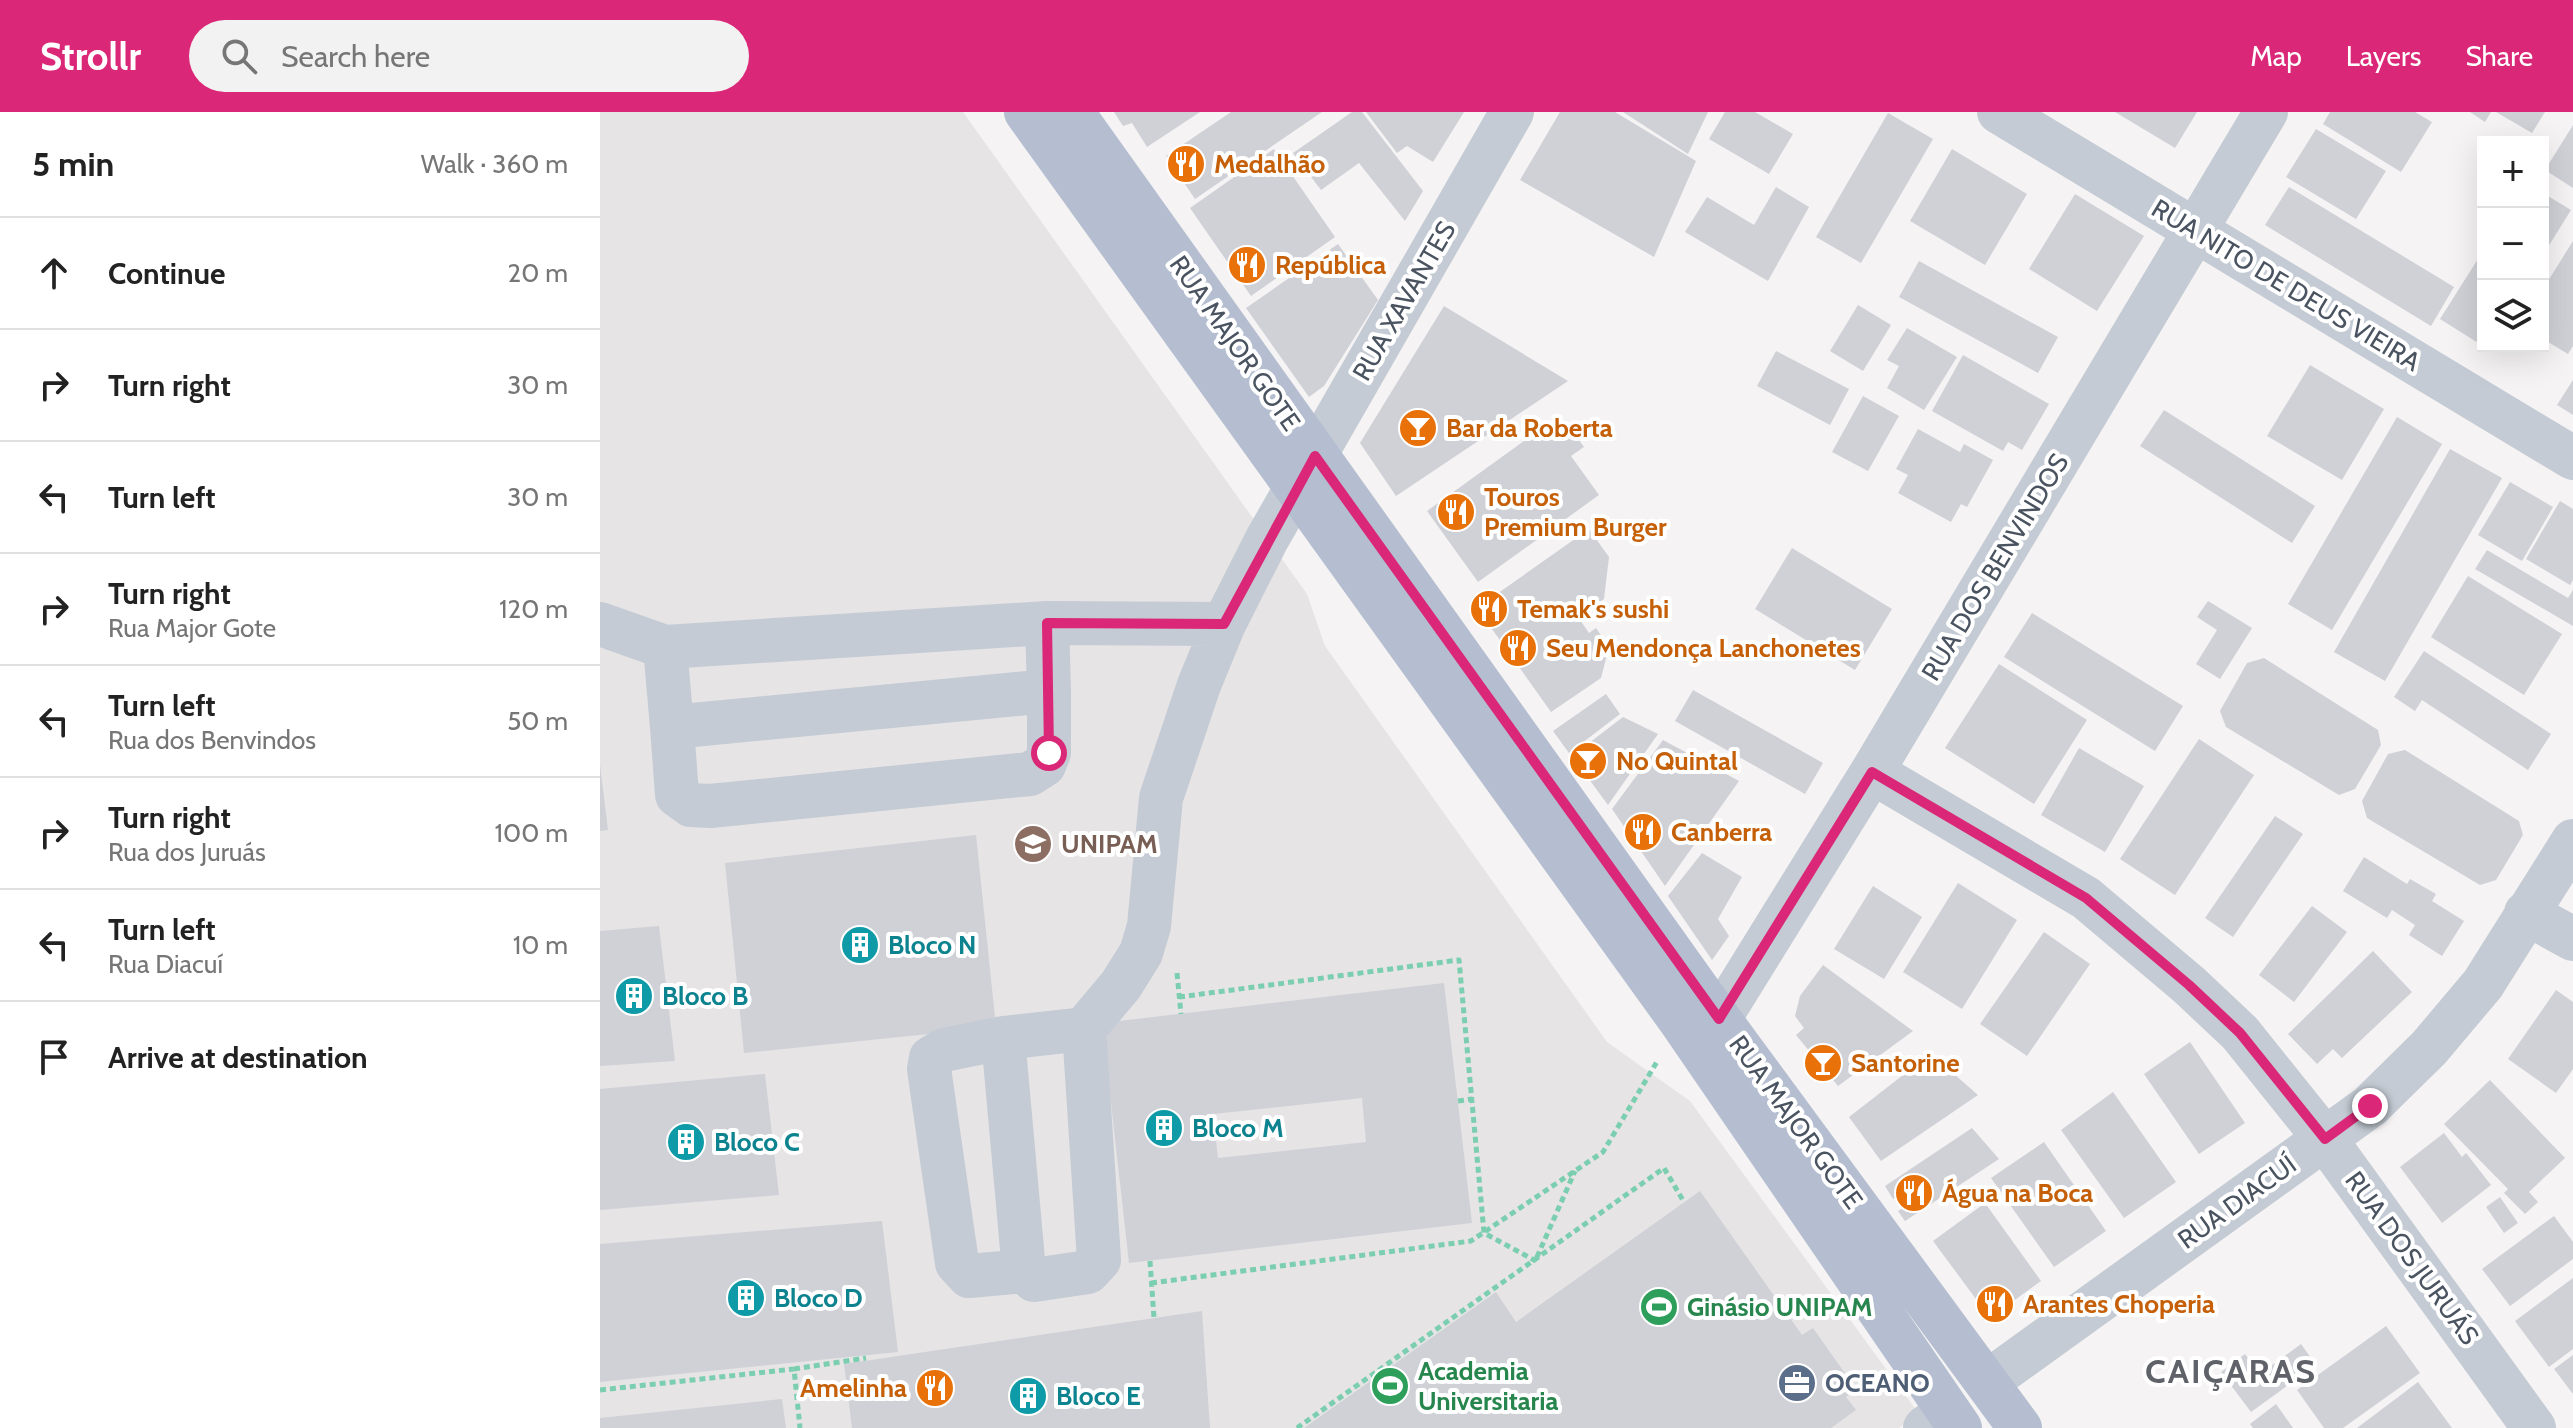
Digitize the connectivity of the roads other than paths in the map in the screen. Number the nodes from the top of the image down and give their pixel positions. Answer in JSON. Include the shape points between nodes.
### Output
{"nodes":[{"id":1,"x":1026,"y":112,"type":"edge"},
{"id":2,"x":1072,"y":112,"type":"edge"},
{"id":3,"x":1512,"y":112,"type":"edge"},
{"id":4,"x":1999,"y":112,"type":"edge"},
{"id":5,"x":2266,"y":112,"type":"edge"},
{"id":6,"x":2197,"y":231,"type":"junction"},
{"id":7,"x":2573,"y":458,"type":"edge"},
{"id":8,"x":1305,"y":473,"type":"junction"},
{"id":9,"x":1047,"y":623,"type":"junction"},
{"id":10,"x":600,"y":624,"type":"edge"},
{"id":11,"x":1224,"y":624,"type":"junction"},
{"id":12,"x":665,"y":647,"type":"junction"},
{"id":13,"x":1049,"y":691,"type":"junction"},
{"id":14,"x":672,"y":727,"type":"junction"},
{"id":15,"x":1872,"y":772,"type":"junction"},
{"id":16,"x":2573,"y":841,"type":"edge"},
{"id":17,"x":2526,"y":913,"type":"junction"},
{"id":18,"x":2573,"y":939,"type":"edge"},
{"id":19,"x":1701,"y":1021,"type":"junction"},
{"id":20,"x":1084,"y":1029,"type":"junction"},
{"id":21,"x":1003,"y":1038,"type":"junction"},
{"id":22,"x":2325,"y":1139,"type":"junction"},
{"id":23,"x":1024,"y":1271,"type":"junction"},
{"id":24,"x":1987,"y":1382,"type":"junction"},
{"id":25,"x":1944,"y":1422,"type":"edge"},
{"id":26,"x":2020,"y":1428,"type":"edge"},
{"id":27,"x":2534,"y":1428,"type":"edge"}],
"edges":[{"from":1,"to":8,"type":"main road","name":"RUA MAJOR GOTE"},
{"from":2,"to":8,"type":"main road","name":"RUA MAJOR GOTE"},
{"from":3,"to":8,"type":"street","name":"RUA XAVANTES"},
{"from":4,"to":6,"type":"street","name":"RUA NITO DE DEUS VIEIRA"},
{"from":5,"to":6,"type":"street","name":"RUA DOS BENVINDOS"},
{"from":6,"to":7,"type":"street","name":"RUA NITO DE DEUS VIEIRA"},
{"from":6,"to":15,"type":"street","name":"RUA DOS BENVINDOS"},
{"from":8,"to":11,"type":"street","name":"RUA XAVANTES"},
{"from":8,"to":19,"type":"main road","name":"RUA MAJOR GOTE"},
{"from":9,"to":11,"type":"street"},
{"from":9,"to":12,"type":"street"},
{"from":9,"to":13,"type":"street"},
{"from":10,"to":12,"type":"street"},
{"from":11,"to":20,"type":"street","name":"RUA XAVANTES","via":[[1161,798],[1149,926],[1141,953]]},
{"from":12,"to":14,"type":"street"},
{"from":13,"to":14,"type":"street"},
{"from":13,"to":14,"type":"street","via":[[1049,753],[1044,765],[1030,774],[945,784],[691,805],[677,795]]},
{"from":15,"to":19,"type":"street","name":"RUA DOS BENVINDOS"},
{"from":15,"to":22,"type":"street","name":"RUA DOS JURUÁS","via":[[2086,898],[2240,1033]]},
{"from":16,"to":17,"type":"street","name":"RUA DIACUÍ"},
{"from":17,"to":18,"type":"street"},
{"from":17,"to":22,"type":"street","name":"RUA DIACUÍ","via":[[2483,984],[2429,1048],[2370,1106]]},
{"from":19,"to":24,"type":"main road","name":"RUA MAJOR GOTE"},
{"from":19,"to":25,"type":"main road","name":"RUA MAJOR GOTE"},
{"from":20,"to":21,"type":"street"},
{"from":20,"to":23,"type":"street","via":[[1099,1260],[1088,1272],[1039,1281]]},
{"from":21,"to":23,"type":"street"},
{"from":21,"to":23,"type":"street","via":[[944,1050],[931,1058],[929,1069],[957,1263],[969,1276]]},
{"from":22,"to":24,"type":"street","name":"RUA DIACUÍ"},
{"from":22,"to":27,"type":"street","name":"RUA DOS JURUÁS"},
{"from":24,"to":26,"type":"main road","name":"RUA MAJOR GOTE"}]}
